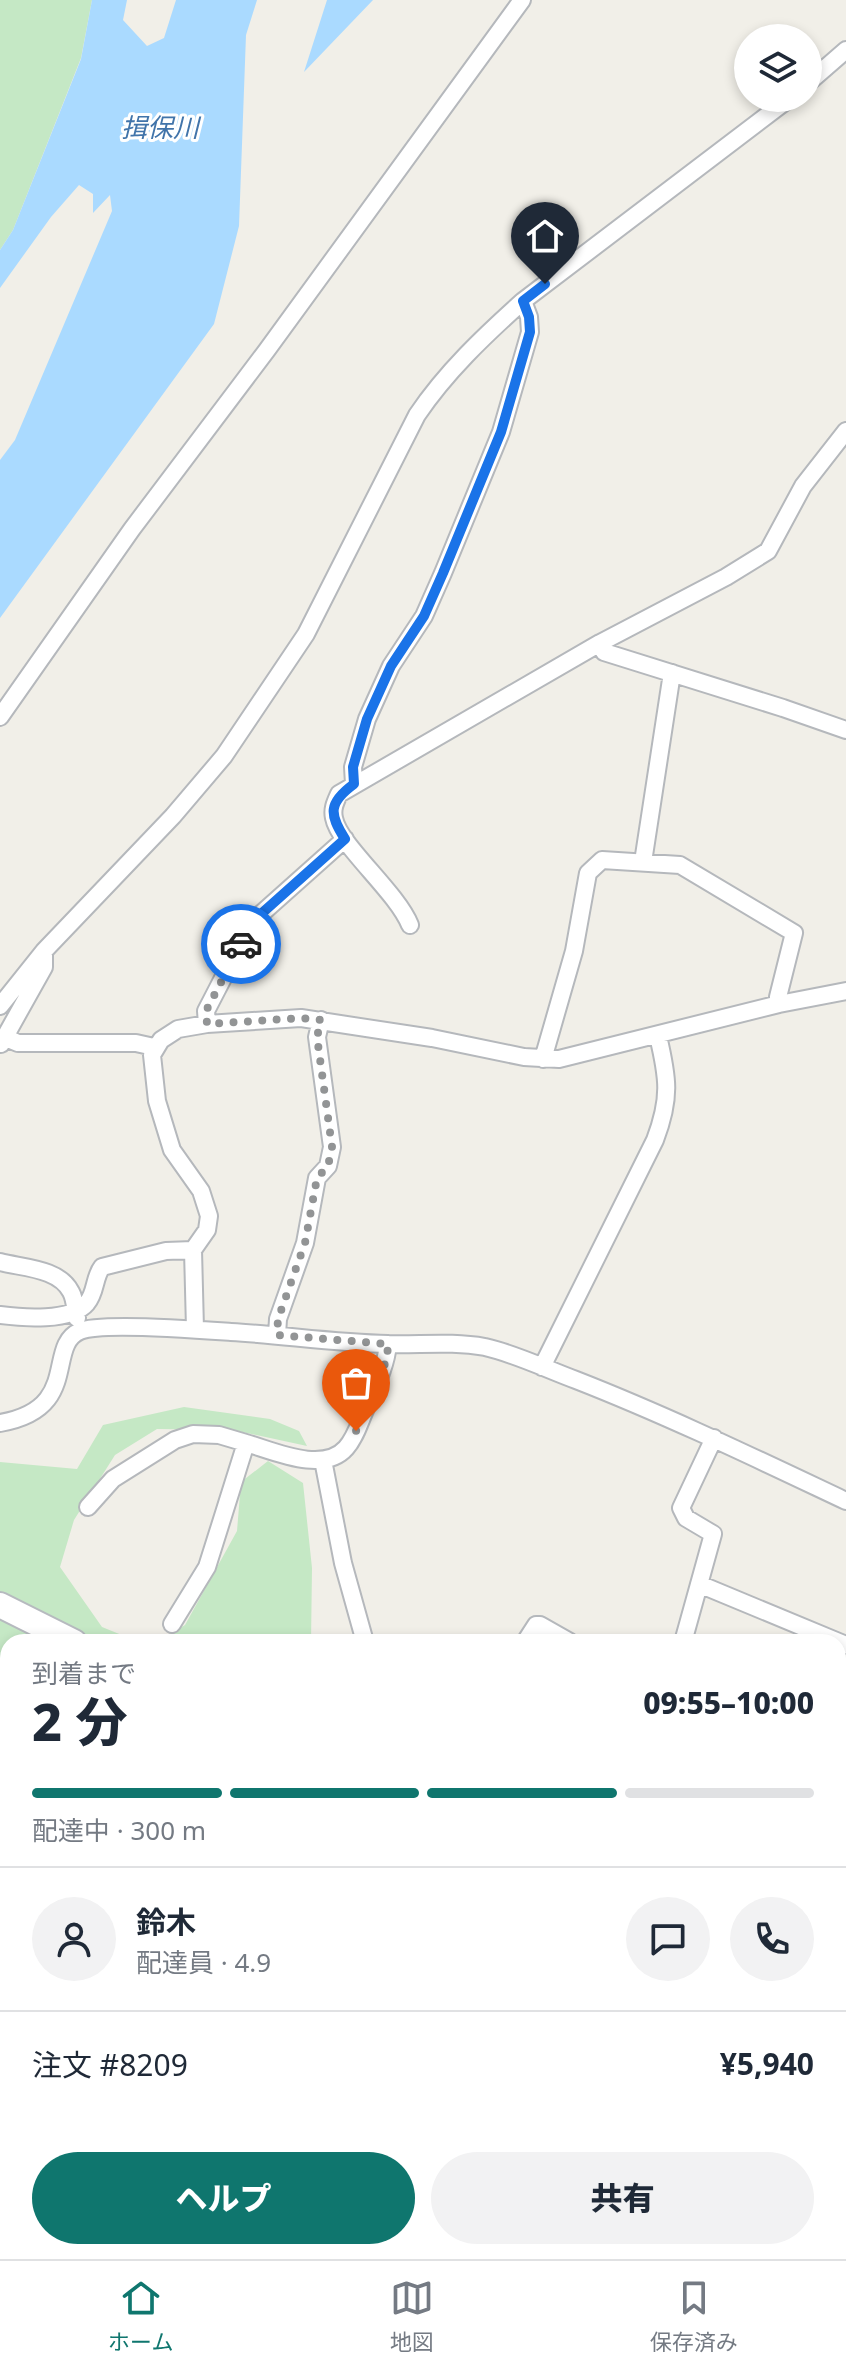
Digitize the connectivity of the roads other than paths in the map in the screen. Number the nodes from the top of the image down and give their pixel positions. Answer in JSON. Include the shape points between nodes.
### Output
{"nodes":[{"id":1,"x":522,"y":0,"type":"edge"},
{"id":2,"x":846,"y":50,"type":"edge"},
{"id":3,"x":822,"y":71,"type":"edge"},
{"id":4,"x":772,"y":112,"type":"edge"},
{"id":5,"x":523,"y":301,"type":"junction"},
{"id":6,"x":846,"y":431,"type":"edge"},
{"id":7,"x":600,"y":643,"type":"junction"},
{"id":8,"x":672,"y":673,"type":"junction"},
{"id":9,"x":0,"y":717,"type":"edge"},
{"id":10,"x":846,"y":730,"type":"edge"},
{"id":11,"x":354,"y":784,"type":"junction"},
{"id":12,"x":345,"y":839,"type":"junction"},
{"id":13,"x":643,"y":862,"type":"junction"},
{"id":14,"x":410,"y":925,"type":"dead end"},
{"id":15,"x":44,"y":951,"type":"junction"},
{"id":16,"x":846,"y":991,"type":"edge"},
{"id":17,"x":779,"y":1004,"type":"junction"},
{"id":18,"x":0,"y":1006,"type":"edge"},
{"id":19,"x":321,"y":1020,"type":"junction"},
{"id":20,"x":207,"y":1024,"type":"junction"},
{"id":21,"x":658,"y":1036,"type":"junction"},
{"id":22,"x":3,"y":1042,"type":"edge"},
{"id":23,"x":154,"y":1047,"type":"junction"},
{"id":24,"x":543,"y":1059,"type":"junction"},
{"id":25,"x":193,"y":1250,"type":"junction"},
{"id":26,"x":0,"y":1262,"type":"edge"},
{"id":27,"x":75,"y":1310,"type":"junction"},
{"id":28,"x":0,"y":1315,"type":"edge"},
{"id":29,"x":195,"y":1329,"type":"junction"},
{"id":30,"x":80,"y":1331,"type":"junction"},
{"id":31,"x":277,"y":1335,"type":"junction"},
{"id":32,"x":388,"y":1344,"type":"junction"},
{"id":33,"x":542,"y":1367,"type":"junction"},
{"id":34,"x":0,"y":1423,"type":"edge"},
{"id":35,"x":714,"y":1438,"type":"junction"},
{"id":36,"x":246,"y":1443,"type":"junction"},
{"id":37,"x":323,"y":1460,"type":"junction"},
{"id":38,"x":846,"y":1501,"type":"edge"},
{"id":39,"x":88,"y":1507,"type":"dead end"},
{"id":40,"x":699,"y":1584,"type":"junction"},
{"id":41,"x":0,"y":1605,"type":"edge"},
{"id":42,"x":172,"y":1624,"type":"dead end"},
{"id":43,"x":58,"y":1634,"type":"edge"},
{"id":44,"x":363,"y":1634,"type":"edge"},
{"id":45,"x":530,"y":1634,"type":"edge"},
{"id":46,"x":556,"y":1634,"type":"edge"},
{"id":47,"x":685,"y":1634,"type":"edge"},
{"id":48,"x":819,"y":1634,"type":"edge"}],
"edges":[{"from":1,"to":9,"type":"street"},
{"from":2,"to":3,"type":"street"},
{"from":4,"to":5,"type":"street"},
{"from":5,"to":11,"type":"street","via":[[530,332],[501,432],[424,616],[391,666],[367,719],[353,767]]},
{"from":5,"to":15,"type":"street","via":[[436,387],[417,415],[306,634],[224,756]]},
{"from":6,"to":7,"type":"street","via":[[803,486],[768,551]]},
{"from":7,"to":8,"type":"street","via":[[604,652]]},
{"from":7,"to":11,"type":"street"},
{"from":8,"to":10,"type":"street"},
{"from":8,"to":13,"type":"street"},
{"from":11,"to":12,"type":"street","via":[[339,794],[333,807]]},
{"from":12,"to":14,"type":"street","via":[[395,897]]},
{"from":12,"to":20,"type":"street","via":[[252,922],[206,1011]]},
{"from":13,"to":17,"type":"street","via":[[680,865],[794,933]]},
{"from":13,"to":24,"type":"street","via":[[602,860],[588,873],[574,951]]},
{"from":15,"to":18,"type":"street"},
{"from":15,"to":22,"type":"street","via":[[44,967]]},
{"from":16,"to":17,"type":"street"},
{"from":17,"to":21,"type":"street"},
{"from":19,"to":20,"type":"street"},
{"from":19,"to":24,"type":"street"},
{"from":19,"to":31,"type":"street","via":[[317,1037],[332,1147],[328,1166],[317,1178],[305,1243]]},
{"from":20,"to":23,"type":"street","via":[[178,1029]]},
{"from":21,"to":24,"type":"street"},
{"from":21,"to":33,"type":"street","via":[[668,1075],[663,1118]]},
{"from":22,"to":23,"type":"street"},
{"from":23,"to":25,"type":"street","via":[[157,1101],[172,1150],[201,1191],[209,1216],[207,1230]]},
{"from":25,"to":27,"type":"street","via":[[102,1267],[87,1304]]},
{"from":25,"to":29,"type":"street"},
{"from":26,"to":27,"type":"street","via":[[53,1274],[72,1294]]},
{"from":27,"to":28,"type":"street","via":[[34,1320]]},
{"from":27,"to":30,"type":"street"},
{"from":29,"to":30,"type":"street"},
{"from":29,"to":31,"type":"street"},
{"from":30,"to":34,"type":"street","via":[[64,1352],[58,1381],[39,1410]]},
{"from":31,"to":32,"type":"street"},
{"from":32,"to":33,"type":"street","via":[[486,1348]]},
{"from":32,"to":37,"type":"street","via":[[387,1359],[347,1447]]},
{"from":33,"to":35,"type":"street"},
{"from":35,"to":38,"type":"street"},
{"from":35,"to":40,"type":"street","via":[[681,1508],[686,1518],[713,1534]]},
{"from":36,"to":37,"type":"street"},
{"from":36,"to":39,"type":"street","via":[[219,1435],[175,1440],[113,1479]]},
{"from":36,"to":42,"type":"street","via":[[207,1567]]},
{"from":37,"to":44,"type":"street"},
{"from":40,"to":47,"type":"street"},
{"from":40,"to":48,"type":"street"},
{"from":41,"to":43,"type":"main road"},
{"from":45,"to":46,"type":"street","via":[[536,1625]]}]}
